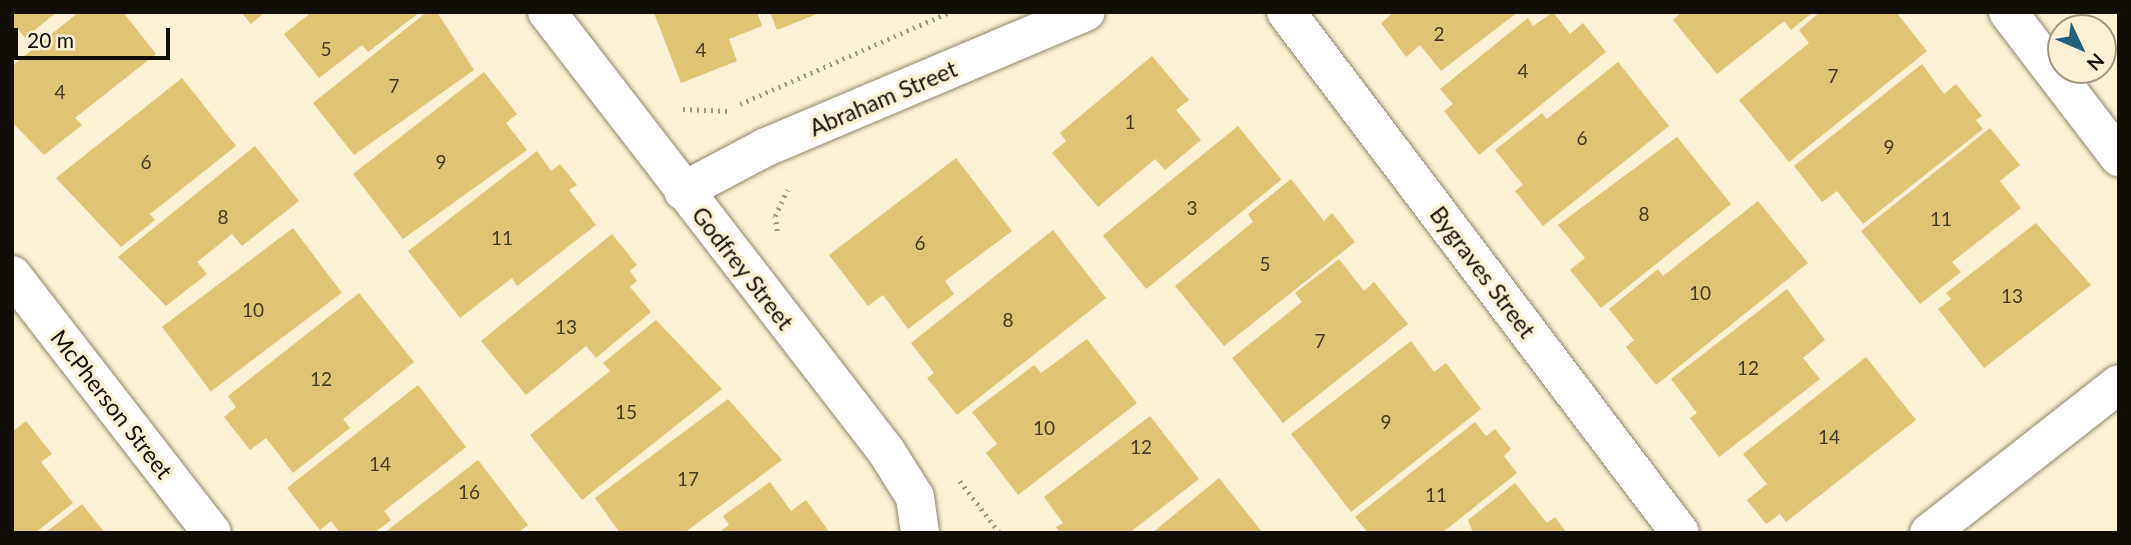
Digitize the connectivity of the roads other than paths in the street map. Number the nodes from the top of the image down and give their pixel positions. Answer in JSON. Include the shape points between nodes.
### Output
{"nodes":[{"id":1,"x":547,"y":12,"type":"edge"},
{"id":2,"x":1086,"y":12,"type":"edge"},
{"id":3,"x":1286,"y":12,"type":"edge"},
{"id":4,"x":2008,"y":12,"type":"edge"},
{"id":5,"x":2119,"y":157,"type":"edge"},
{"id":6,"x":683,"y":191,"type":"junction"},
{"id":7,"x":12,"y":275,"type":"edge"},
{"id":8,"x":2119,"y":384,"type":"edge"},
{"id":9,"x":212,"y":533,"type":"edge"},
{"id":10,"x":920,"y":533,"type":"edge"},
{"id":11,"x":1680,"y":533,"type":"edge"},
{"id":12,"x":1929,"y":533,"type":"edge"}],
"edges":[{"from":1,"to":6,"type":"street","name":"Godfrey Street"},
{"from":2,"to":6,"type":"street","name":"Abraham Street","via":[[765,147]]},
{"from":3,"to":11,"type":"street","name":"Bygraves Street"},
{"from":4,"to":5,"type":"street"},
{"from":6,"to":10,"type":"street","name":"Godfrey Street","via":[[886,451],[915,497]]},
{"from":7,"to":9,"type":"street","name":"McPherson Street"},
{"from":8,"to":12,"type":"street"}]}
